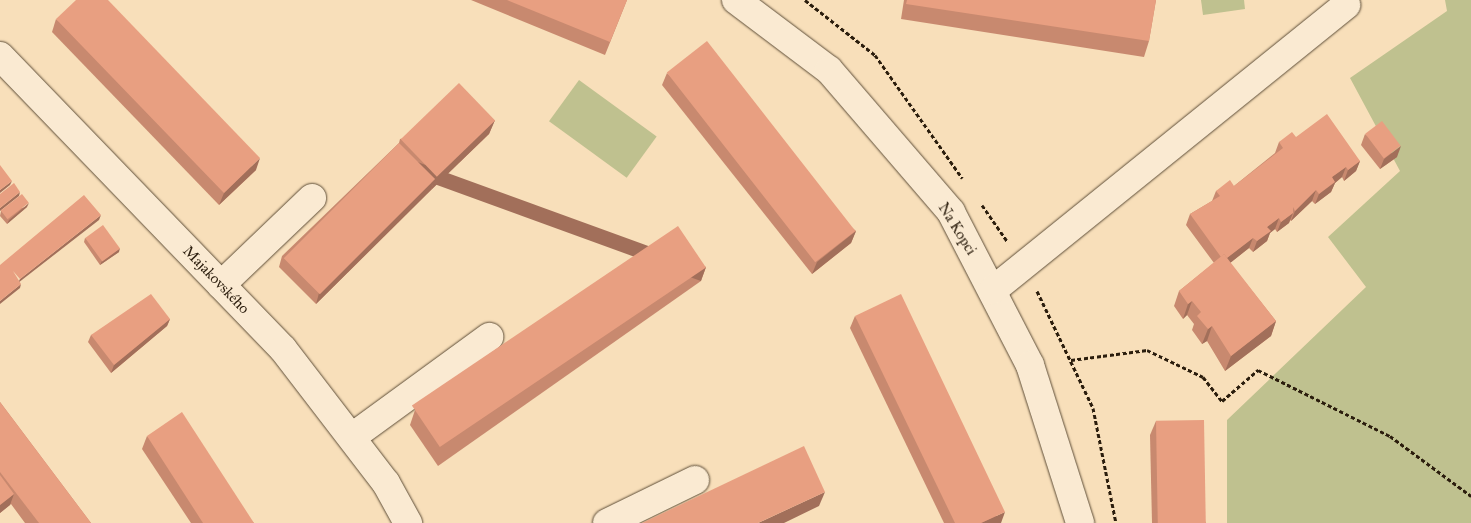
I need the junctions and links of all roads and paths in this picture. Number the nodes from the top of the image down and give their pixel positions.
1 (736, 0) edge
2 (1346, 5) dead end
3 (0, 56) edge
4 (312, 198) dead end
5 (221, 285) junction
6 (993, 290) junction
7 (489, 337) dead end
8 (1071, 360) dead end
9 (352, 437) junction
10 (695, 480) dead end
11 (1471, 496) edge
12 (408, 523) edge
13 (607, 523) edge
14 (1080, 523) edge

1 - 6 street, Na Kopci
2 - 6 street
3 - 5 street, Majakovského
4 - 5 street
5 - 9 street, Majakovského
6 - 14 street, Na Kopci
7 - 9 street
8 - 11 path
9 - 12 street, Majakovského
10 - 13 street

